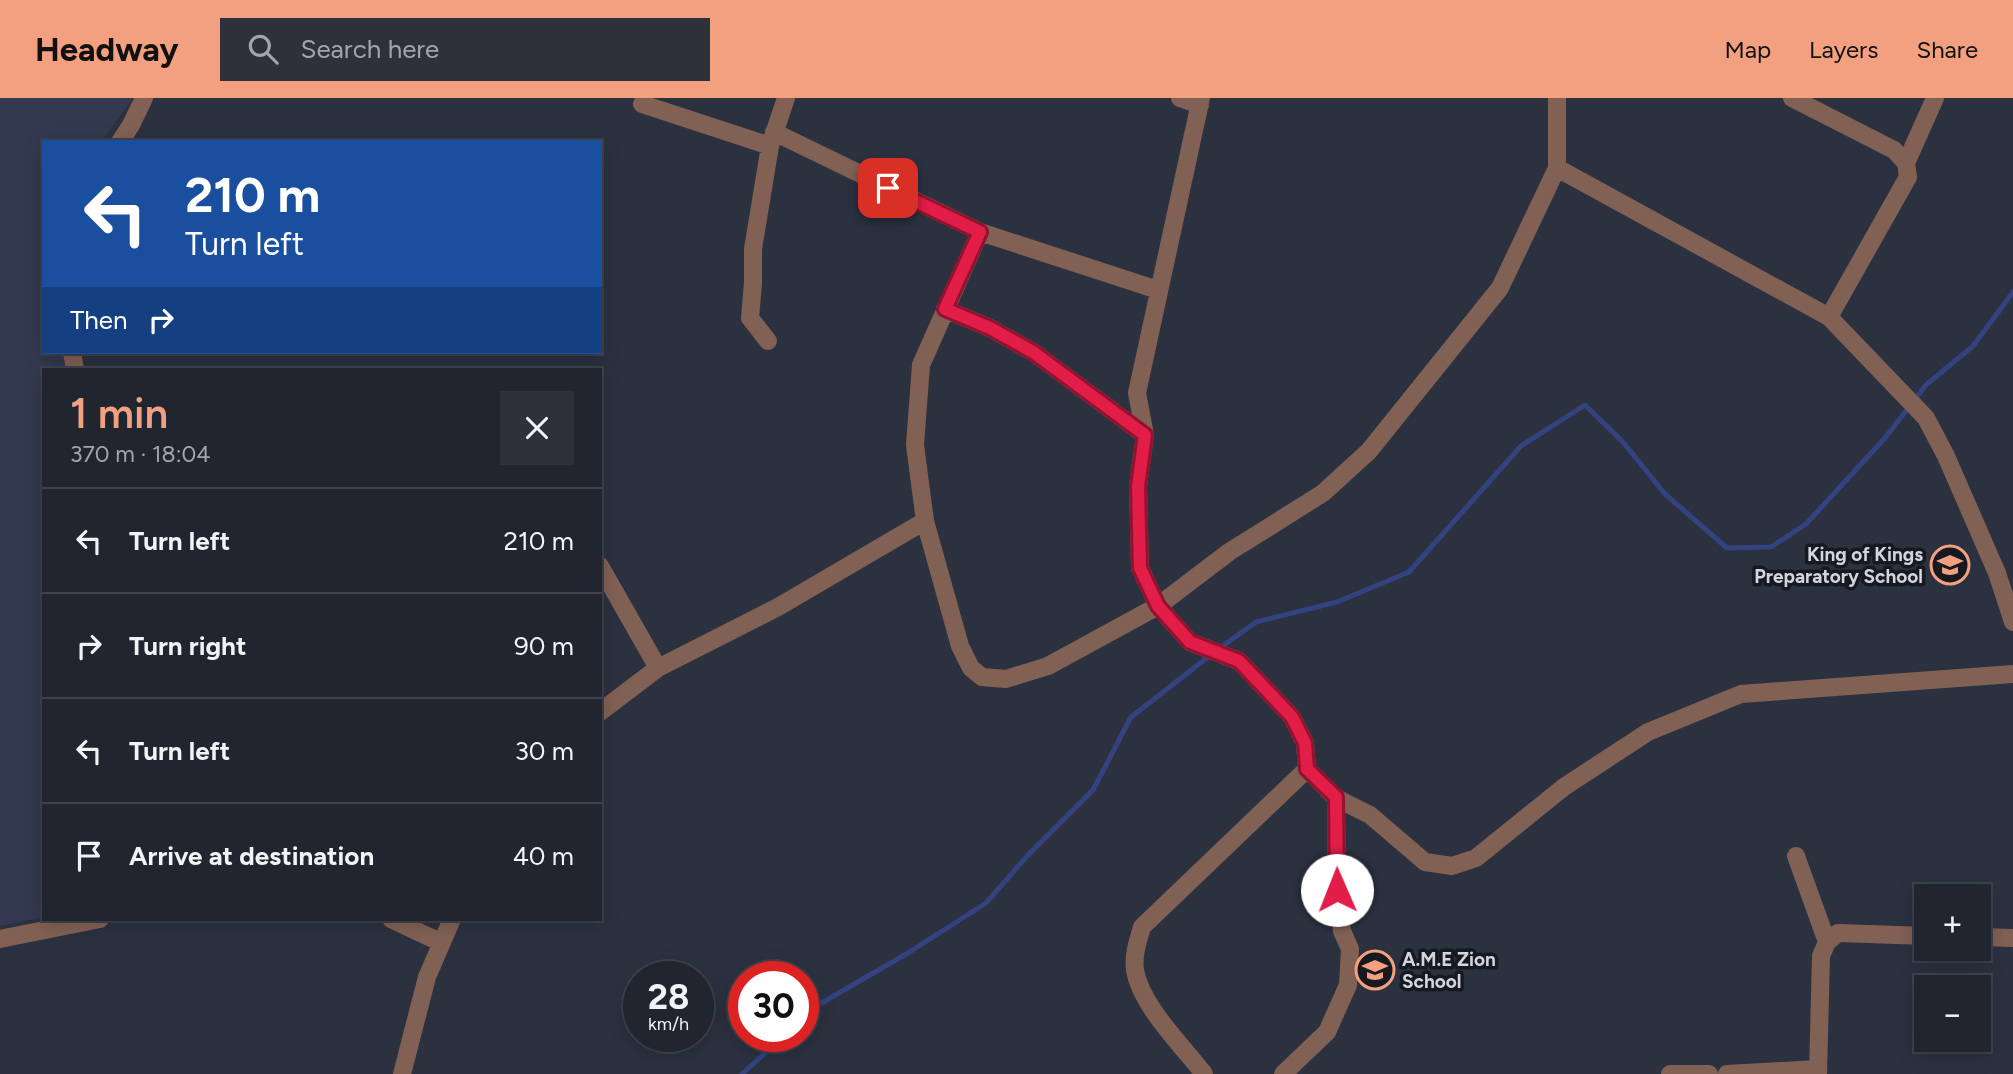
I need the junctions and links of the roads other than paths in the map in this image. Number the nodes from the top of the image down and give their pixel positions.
1 (144, 98) edge
2 (786, 98) edge
3 (1180, 98) edge
4 (1557, 98) edge
5 (1792, 98) edge
6 (1935, 98) edge
7 (1200, 101) edge
8 (642, 104) dead end
9 (772, 139) junction
10 (121, 140) edge
11 (1906, 163) junction
12 (1557, 168) junction
13 (980, 232) junction
14 (1158, 290) junction
15 (945, 309) junction
16 (1829, 317) junction
17 (768, 341) dead end
18 (1145, 435) junction
19 (925, 521) junction
20 (602, 570) edge
21 (1158, 606) junction
22 (2013, 622) edge
23 (658, 668) junction
24 (2013, 674) edge
25 (602, 710) edge
26 (1307, 769) junction
27 (1336, 797) junction
28 (1796, 856) dead end
29 (90, 921) edge
30 (395, 921) edge
31 (451, 921) edge
32 (1914, 936) edge
33 (1991, 937) edge
34 (2013, 938) edge
35 (0, 939) edge
36 (440, 942) junction
37 (1827, 942) junction
38 (1818, 1072) edge
39 (402, 1074) edge
40 (1204, 1074) edge
41 (1283, 1074) edge
42 (1670, 1074) edge
43 (1709, 1074) edge
44 (1727, 1074) edge

1 - 10 street
2 - 9 street
3 - 7 street
4 - 12 street
5 - 11 street
6 - 11 street
7 - 14 street
8 - 9 street
9 - 13 street
9 - 17 street
11 - 16 street
12 - 16 street
12 - 21 street
13 - 14 street
13 - 15 street
14 - 18 street
15 - 18 street
15 - 19 street
16 - 22 street
18 - 21 street
19 - 21 street
19 - 23 street
20 - 23 street
21 - 26 street
23 - 25 street
24 - 27 street
26 - 27 street
26 - 40 street
27 - 41 street
28 - 37 street
29 - 35 street
30 - 36 street
31 - 36 street
32 - 37 street
33 - 34 street
36 - 39 street
37 - 38 street
38 - 44 street
42 - 43 street

